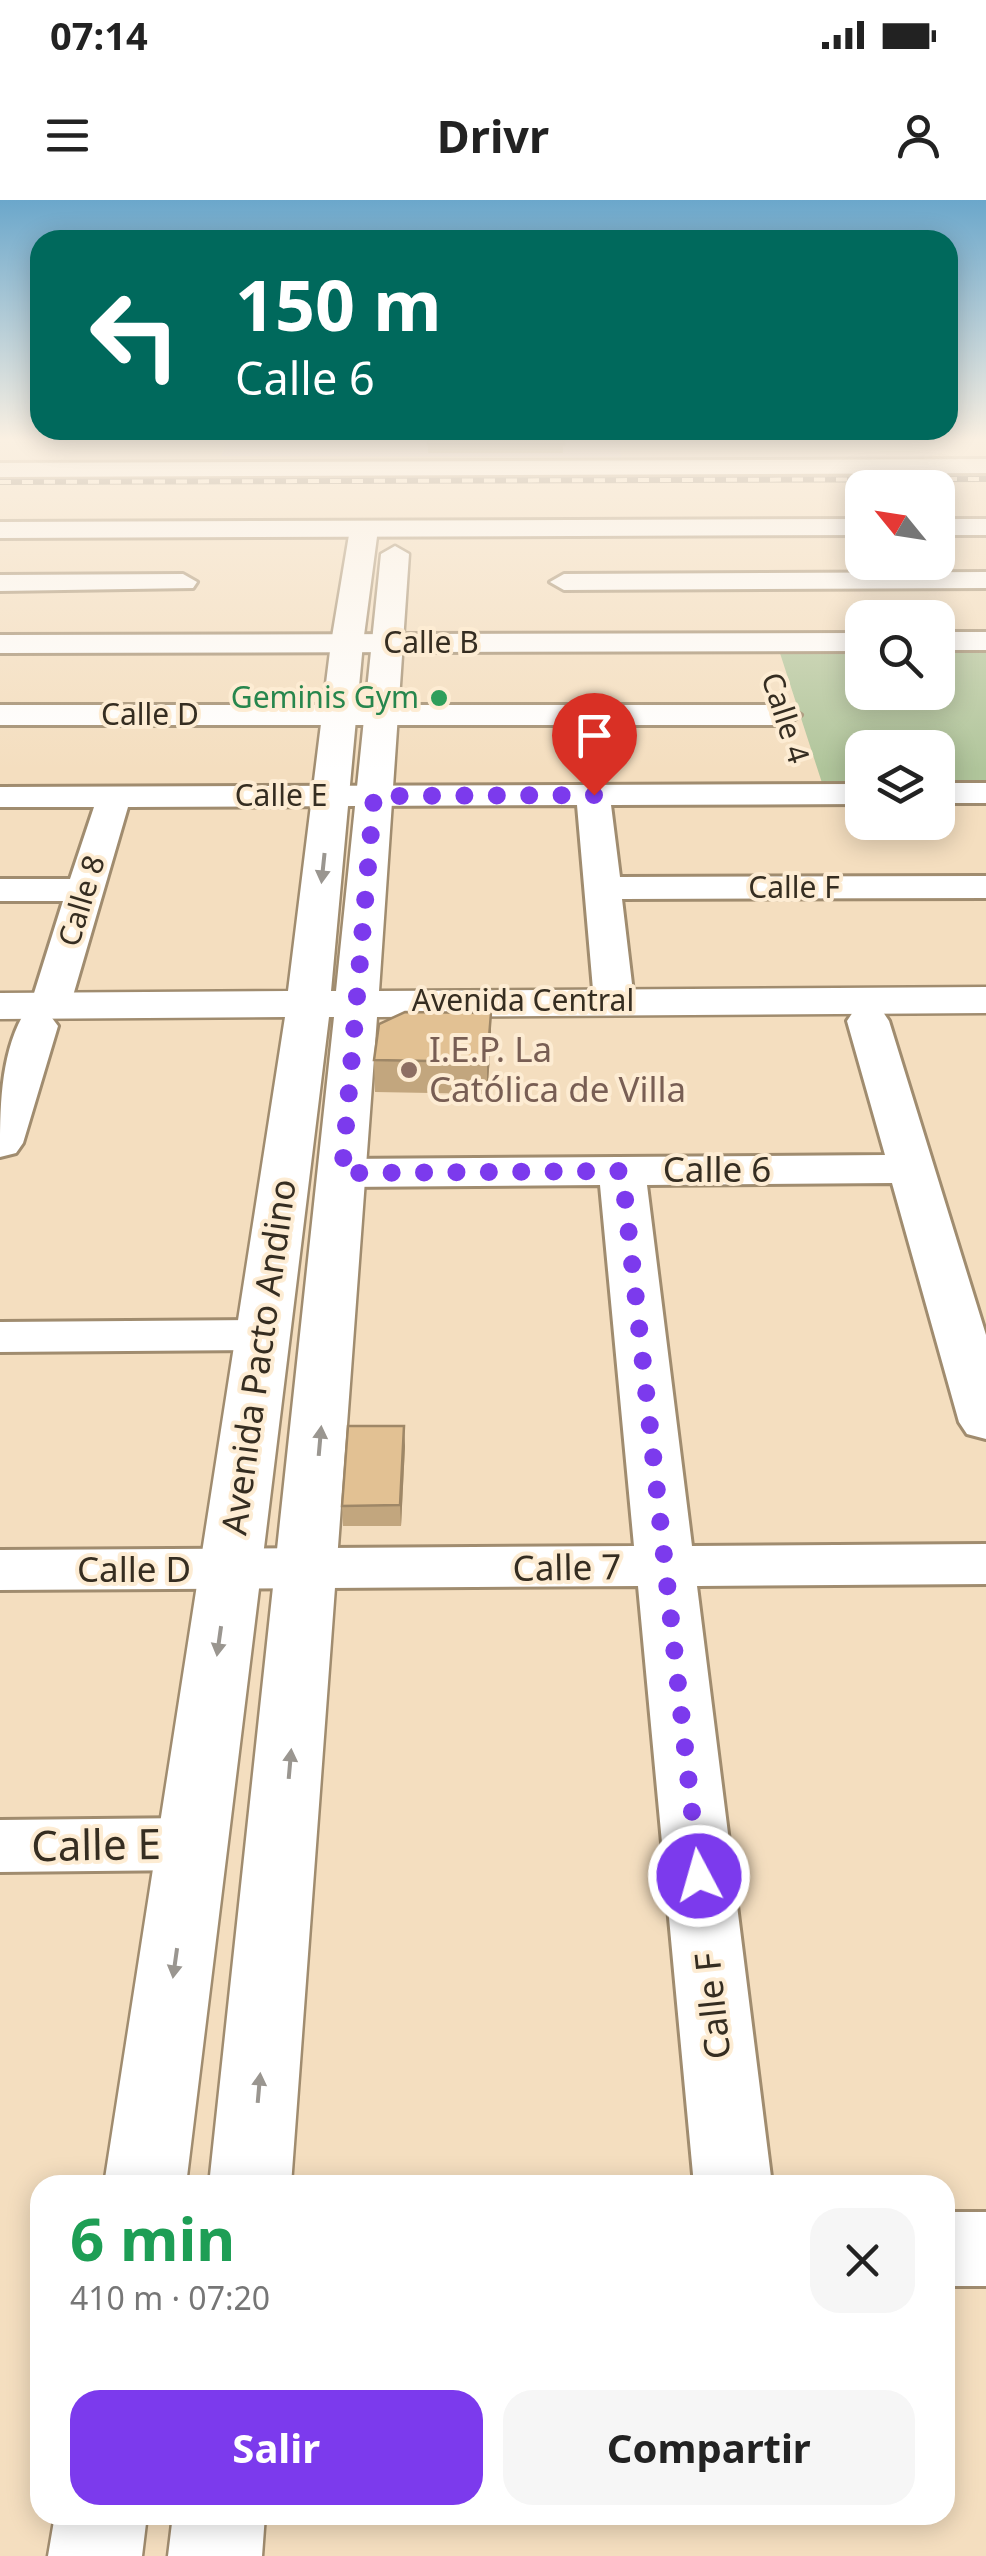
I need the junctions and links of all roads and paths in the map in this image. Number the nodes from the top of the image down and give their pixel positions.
1 (193, 550) edge
2 (378, 550) edge
3 (559, 550) edge
4 (986, 580) edge
5 (183, 582) junction
6 (564, 582) junction
7 (0, 583) edge
8 (909, 583) edge
9 (955, 641) edge
10 (986, 641) edge
11 (573, 642) junction
12 (761, 642) junction
13 (845, 642) edge
14 (367, 643) junction
15 (0, 644) edge
16 (163, 644) junction
17 (0, 715) edge
18 (361, 715) junction
19 (785, 715) junction
20 (801, 768) junction
21 (845, 787) edge
22 (955, 793) edge
23 (986, 793) edge
24 (594, 795) junction
25 (114, 796) junction
26 (352, 796) junction
27 (0, 797) edge
28 (986, 887) edge
29 (602, 888) junction
30 (0, 890) edge
31 (86, 890) junction
32 (986, 1000) edge
33 (614, 1001) junction
34 (332, 1014) junction
35 (22, 1016) edge
36 (868, 1021) junction
37 (986, 1021) edge
38 (0, 1143) edge
39 (911, 1169) junction
40 (622, 1171) junction
41 (342, 1173) junction
42 (262, 1334) junction
43 (0, 1337) edge
44 (974, 1344) edge
45 (986, 1422) edge
46 (986, 1564) edge
47 (665, 1566) junction
48 (0, 1570) edge
49 (269, 1571) junction
50 (192, 1844) junction
51 (0, 1846) edge
52 (146, 2175) edge
53 (250, 2175) edge
54 (732, 2175) edge
55 (955, 2249) edge
56 (986, 2249) edge
57 (99, 2525) edge
58 (218, 2525) edge
59 (95, 2556) edge
60 (215, 2556) edge

1 - 5 street
2 - 14 street, Avenida Pacto Andino
3 - 6 street
4 - 8 street
5 - 7 street
5 - 16 street
6 - 8 street
6 - 11 street
9 - 10 street
11 - 12 street, Calle B
11 - 14 street, Calle B
12 - 13 street, Calle B
12 - 19 street, Calle 4
14 - 16 street, Calle B
14 - 18 street, Avenida Pacto Andino
15 - 16 street, Calle B
17 - 18 street, Calle D
18 - 19 street, Calle D
18 - 26 street, Avenida Pacto Andino
19 - 20 street, Calle 4
20 - 21 street, Calle E
20 - 24 street, Calle E
22 - 23 street
24 - 26 street, Calle E
24 - 29 street
25 - 26 street, Calle E
25 - 27 street, Calle E
25 - 31 street, Calle 8
26 - 34 street, Avenida Pacto Andino
28 - 29 street, Calle F
29 - 33 street
30 - 31 street
31 - 35 street, Calle 8
32 - 33 street, Avenida Central
33 - 34 street, Avenida Central
34 - 35 street, Avenida Central
34 - 36 street, Avenida Central
34 - 41 street, Avenida Pacto Andino
34 - 42 street, Avenida Pacto Andino
35 - 38 street, Calle 8
36 - 37 street, Avenida Central
36 - 39 street
39 - 40 street, Calle 6
39 - 44 street
40 - 41 street, Calle 6
40 - 47 street, Calle F
49 -> 41 street, Avenida Pacto Andino
42 - 43 street
42 - 49 street, Avenida Pacto Andino
44 - 45 street
46 - 47 street, Calle 7
47 - 49 street, Calle 7
47 - 54 street, Calle F
48 - 49 street, Calle D
49 -> 50 street, Avenida Pacto Andino
53 -> 49 street, Avenida Pacto Andino
50 - 51 street, Calle E
50 -> 52 street, Avenida Pacto Andino
55 - 56 street
57 - 59 street
58 - 60 street

